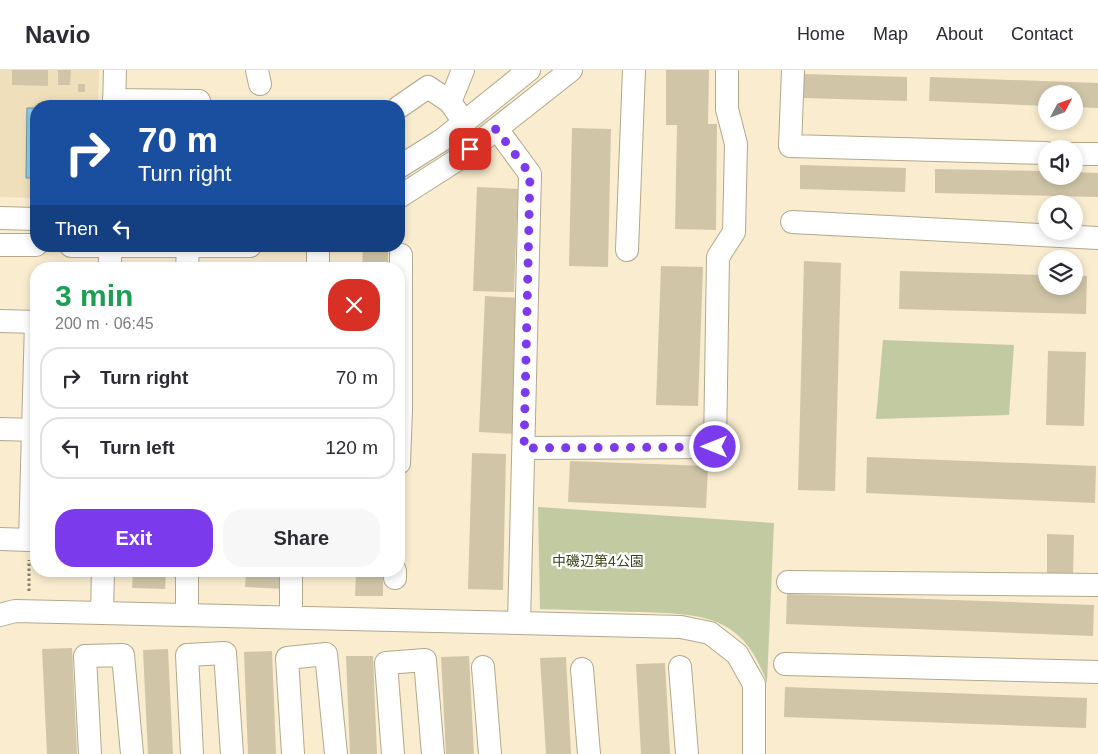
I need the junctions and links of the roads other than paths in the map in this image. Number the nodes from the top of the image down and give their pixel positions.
1 (115, 70) edge
2 (463, 70) edge
3 (529, 70) edge
4 (571, 70) edge
5 (634, 70) edge
6 (727, 70) edge
7 (793, 70) edge
8 (114, 100) edge
9 (405, 102) edge
10 (450, 102) junction
11 (464, 122) junction
12 (496, 129) junction
13 (1038, 153) edge
14 (1083, 154) edge
15 (1098, 154) edge
16 (405, 163) edge
17 (405, 193) edge
18 (0, 218) edge
19 (30, 219) edge
20 (792, 222) dead end
21 (1098, 238) edge
22 (0, 244) edge
23 (30, 245) edge
24 (627, 250) dead end
25 (219, 252) edge
26 (110, 254) edge
27 (401, 255) dead end
28 (188, 258) edge
29 (401, 262) edge
30 (0, 322) edge
31 (30, 322) edge
32 (0, 429) edge
33 (30, 430) edge
34 (524, 448) junction
35 (0, 539) edge
36 (30, 540) edge
37 (103, 577) edge
38 (187, 577) edge
39 (291, 577) edge
40 (788, 582) dead end
41 (1098, 585) edge
42 (102, 613) junction
43 (187, 614) junction
44 (0, 615) edge
45 (291, 617) junction
46 (519, 623) junction
47 (785, 664) dead end
48 (680, 666) dead end
49 (483, 667) dead end
50 (582, 669) dead end
51 (1098, 672) edge
52 (90, 754) edge
53 (132, 754) edge
54 (192, 754) edge
55 (232, 754) edge
56 (293, 754) edge
57 (336, 754) edge
58 (392, 754) edge
59 (433, 754) edge
60 (490, 754) edge
61 (588, 754) edge
62 (687, 754) edge
63 (754, 754) edge

1 - 8 street
2 - 10 street
3 - 11 street
4 - 12 street
5 - 24 street
6 - 34 street
7 - 13 street
9 - 10 street
10 - 11 street
11 - 16 street
12 - 17 street
12 - 34 street
14 - 15 street
18 - 19 street
20 - 21 street
22 - 23 street
25 - 28 street
26 - 28 street
27 - 29 street
30 - 31 street
32 - 33 street
34 - 46 street
35 - 36 street
37 - 42 street
38 - 43 street
39 - 45 street
40 - 41 street
42 - 43 street
42 - 44 street
43 - 45 street
45 - 46 street
46 - 63 street
47 - 51 street
48 - 62 street
49 - 60 street
50 - 61 street
52 - 53 street
54 - 55 street
56 - 57 street
58 - 59 street

